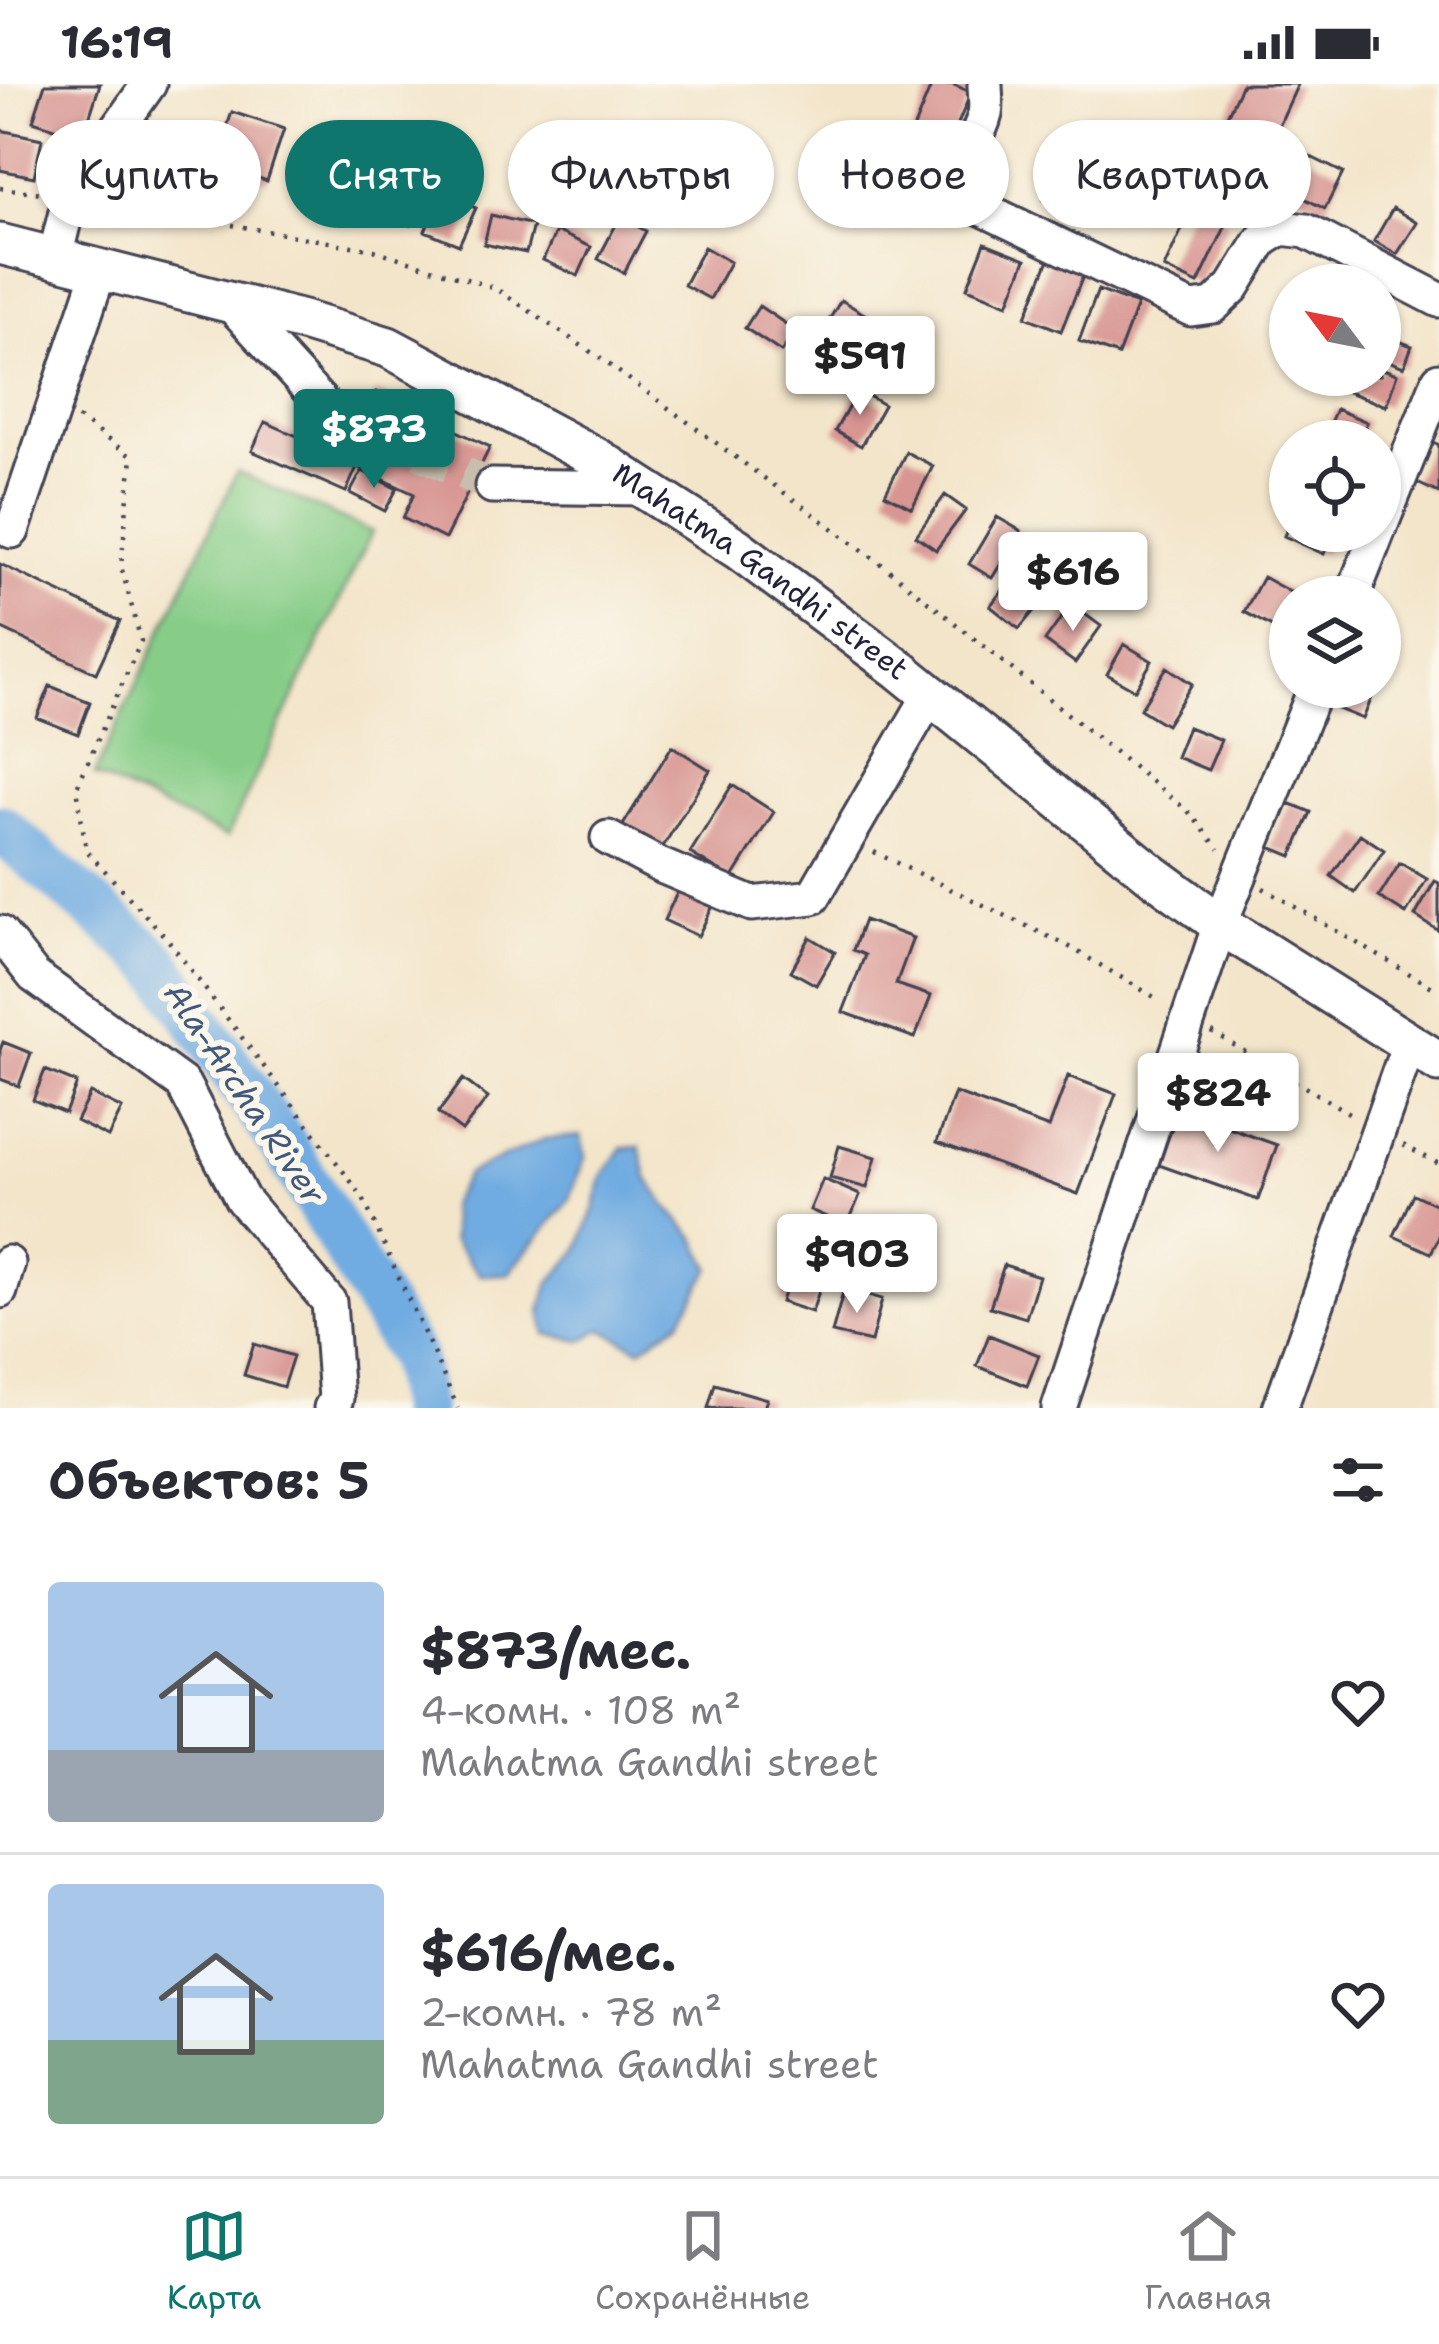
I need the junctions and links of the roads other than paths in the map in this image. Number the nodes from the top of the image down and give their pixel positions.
1 (149, 84) edge
2 (985, 84) edge
3 (0, 244) edge
4 (55, 257) junction
5 (100, 269) junction
6 (1439, 300) edge
7 (229, 302) junction
8 (1439, 380) edge
9 (329, 412) tunnel mouth
10 (1401, 474) edge
11 (492, 486) tunnel mouth
12 (644, 488) junction
13 (12, 531) dead end
14 (930, 694) junction
15 (1307, 708) edge
16 (608, 838) dead end
17 (1220, 924) junction
18 (0, 933) edge
19 (1424, 1053) edge
20 (331, 1408) edge
21 (1059, 1408) edge
22 (1280, 1408) edge

1 - 4 street
2 - 6 street
3 - 4 main road, Mahatma Gandhi street
4 - 5 main road, Mahatma Gandhi street
5 - 7 main road, Mahatma Gandhi street
5 - 13 street
7 - 9 street
7 - 12 main road, Mahatma Gandhi street
8 - 10 street
11 - 12 street
12 - 14 main road, Mahatma Gandhi street
14 - 16 street
14 - 17 main road, Mahatma Gandhi street
15 - 17 street
17 - 19 main road, Mahatma Gandhi street
17 - 21 street
18 - 20 street
19 - 22 street

